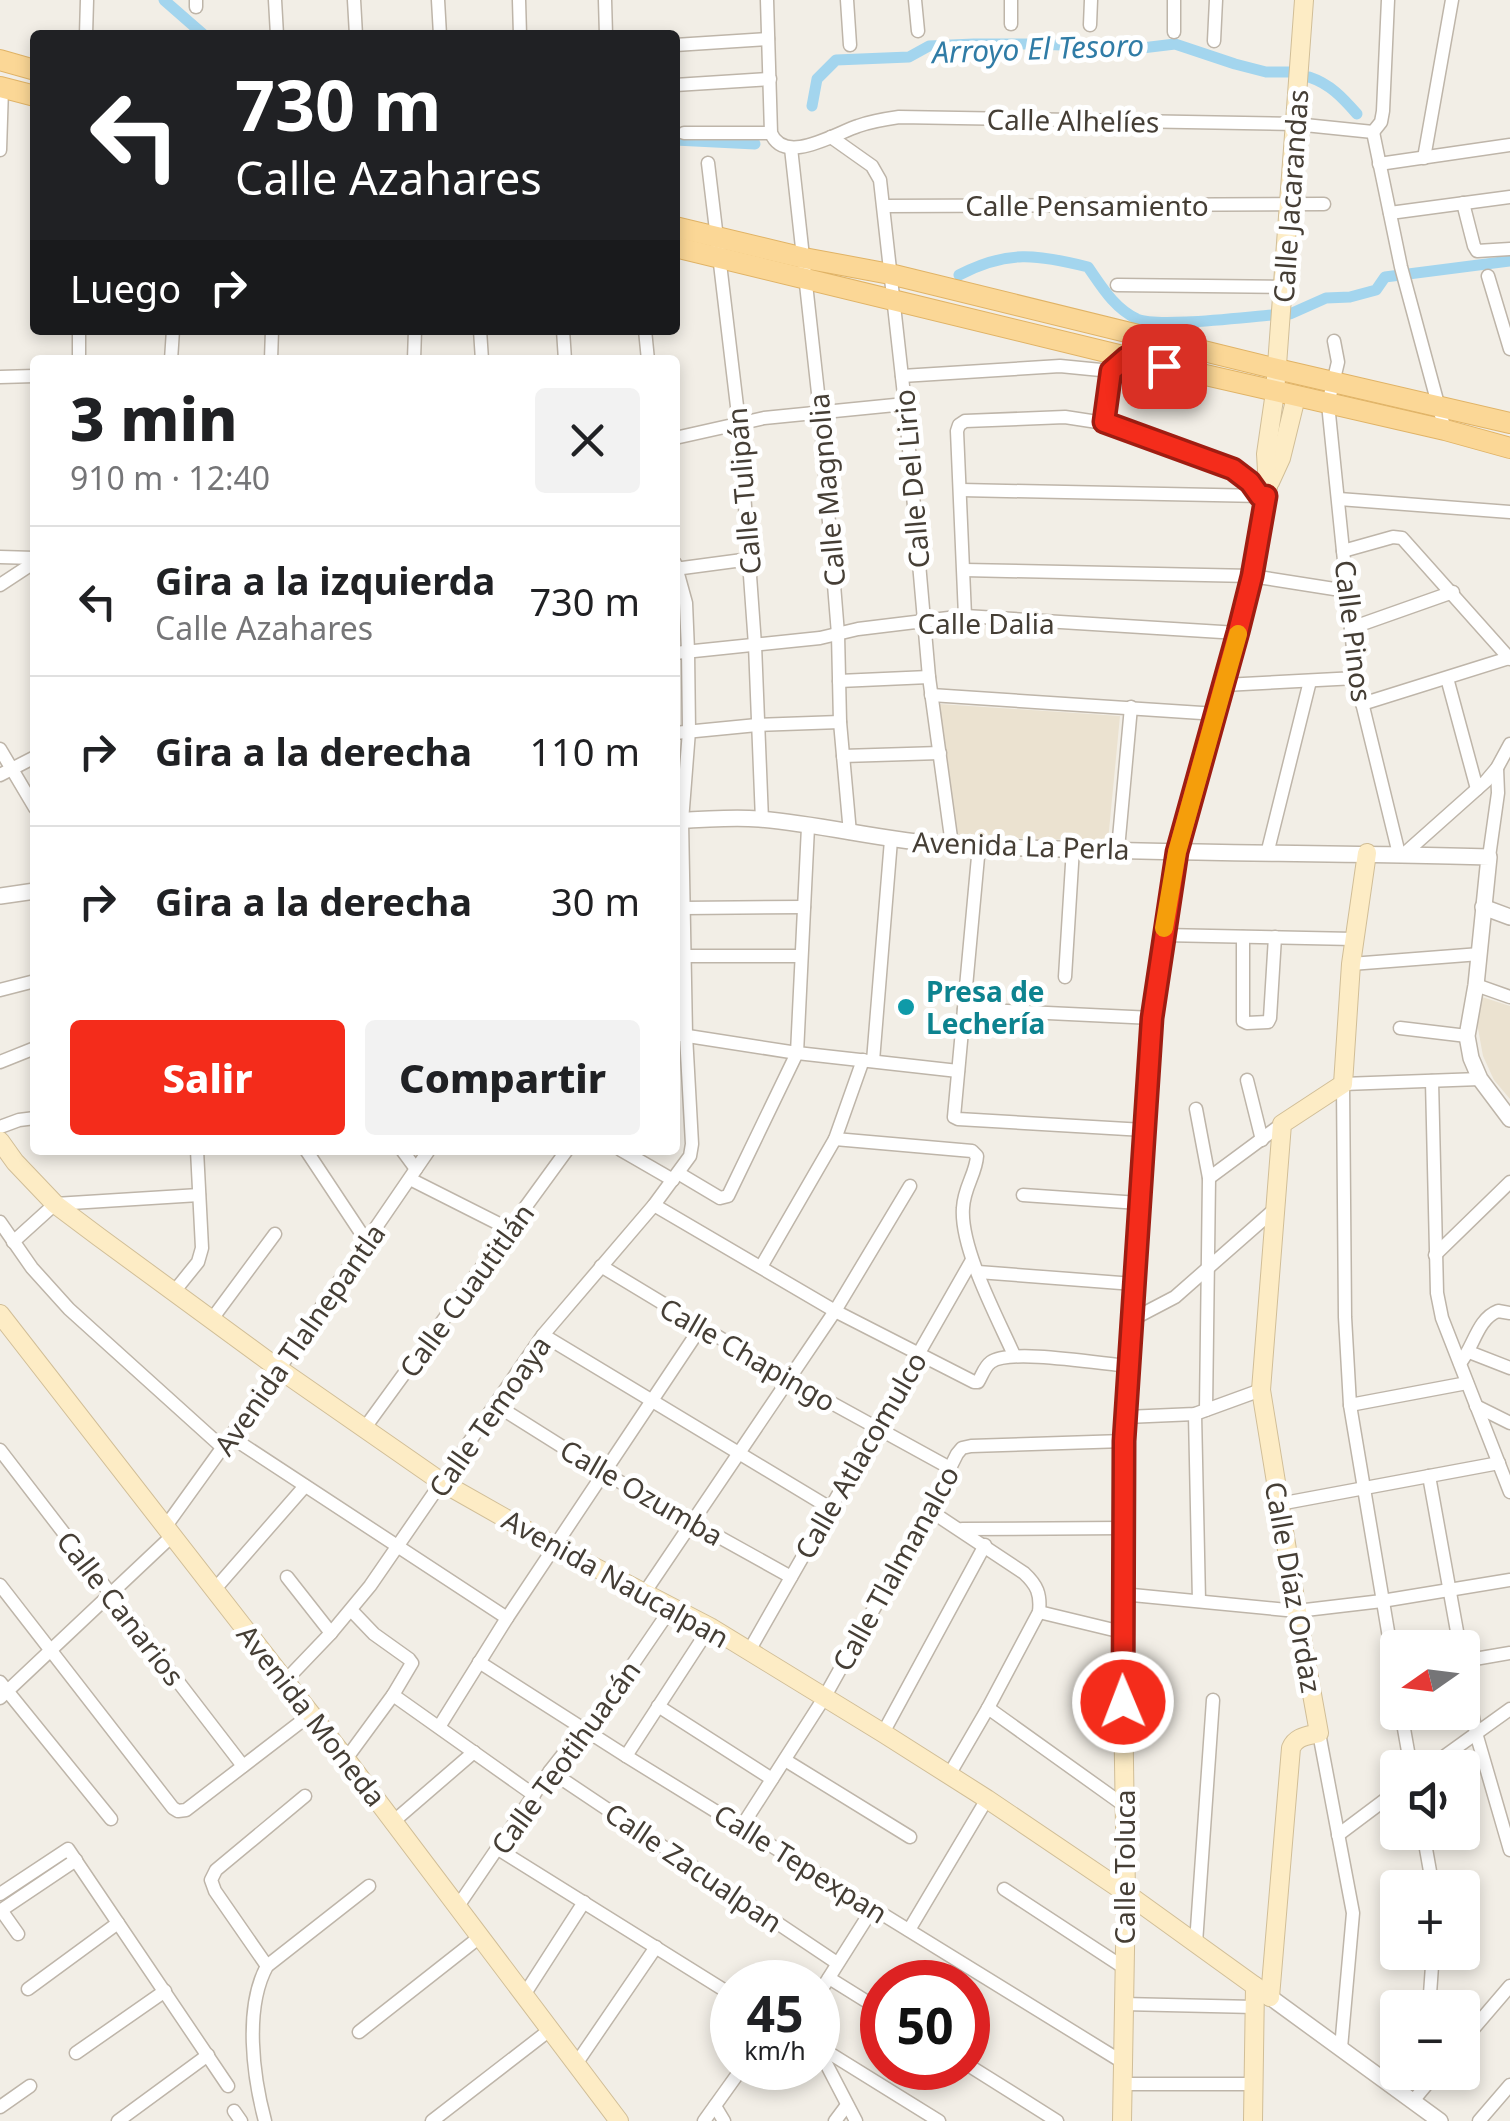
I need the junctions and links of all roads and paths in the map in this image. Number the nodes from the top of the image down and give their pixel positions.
1 (87, 0) edge
2 (275, 0) edge
3 (354, 0) edge
4 (438, 0) edge
5 (519, 0) edge
6 (605, 0) edge
7 (767, 0) edge
8 (848, 0) edge
9 (916, 0) edge
10 (1010, 0) edge
11 (1091, 0) edge
12 (1174, 0) edge
13 (1216, 0) edge
14 (1304, 0) edge
15 (1388, 0) edge
16 (1452, 0) edge
17 (1011, 24) dead end
18 (1090, 26) dead end
19 (86, 30) edge
20 (277, 30) edge
21 (356, 30) edge
22 (440, 30) edge
23 (520, 30) edge
24 (606, 30) edge
25 (918, 30) dead end
26 (1174, 32) dead end
27 (768, 39) junction
28 (1214, 42) dead end
29 (850, 45) dead end
30 (680, 46) edge
31 (0, 60) edge
32 (30, 69) edge
33 (770, 78) junction
34 (680, 85) edge
35 (1, 88) edge
36 (30, 95) edge
37 (1295, 124) junction
38 (1373, 132) junction
39 (684, 133) dead end
40 (831, 138) junction
41 (780, 142) junction
42 (1509, 142) edge
43 (0, 150) edge
44 (1424, 158) junction
45 (708, 163) dead end
46 (1380, 164) junction
47 (1510, 197) edge
48 (1289, 203) junction
49 (1463, 203) junction
50 (1324, 204) dead end
51 (885, 206) junction
52 (1390, 213) junction
53 (680, 230) edge
54 (680, 248) edge
55 (717, 248) junction
56 (1510, 249) edge
57 (805, 268) junction
58 (890, 274) junction
59 (1488, 276) dead end
60 (1117, 285) dead end
61 (1284, 287) junction
62 (892, 300) junction
63 (1078, 320) junction
64 (1334, 341) dead end
65 (1073, 343) junction
66 (1510, 349) edge
67 (1119, 364) junction
68 (1277, 369) junction
69 (30, 376) edge
70 (902, 376) junction
71 (0, 377) edge
72 (1334, 380) junction
73 (1286, 394) junction
74 (905, 404) junction
75 (1328, 404) junction
76 (1438, 405) junction
77 (820, 411) junction
78 (1104, 422) junction
79 (739, 423) junction
80 (1510, 423) edge
81 (1445, 430) junction
82 (680, 437) edge
83 (1510, 448) edge
84 (961, 490) junction
85 (1265, 493) junction
86 (1339, 499) junction
87 (1510, 512) edge
88 (1344, 551) junction
89 (0, 557) edge
90 (750, 558) junction
91 (30, 560) edge
92 (30, 564) edge
93 (680, 567) edge
94 (964, 570) junction
95 (1252, 576) junction
96 (680, 581) edge
97 (0, 586) edge
98 (1347, 591) junction
99 (1452, 592) junction
100 (965, 616) junction
101 (923, 620) junction
102 (1351, 628) junction
103 (1238, 632) junction
104 (838, 634) junction
105 (755, 646) junction
106 (681, 652) edge
107 (1509, 659) edge
108 (928, 677) junction
109 (1356, 678) junction
110 (1447, 678) junction
111 (839, 681) junction
112 (1310, 681) junction
113 (1224, 686) junction
114 (931, 695) junction
115 (1362, 704) junction
116 (1131, 706) junction
117 (1217, 714) junction
118 (840, 722) junction
119 (757, 725) junction
120 (682, 732) edge
121 (1510, 744) edge
122 (0, 749) edge
123 (940, 753) junction
124 (843, 756) junction
125 (30, 760) edge
126 (1497, 768) junction
127 (6, 772) edge
128 (1477, 789) junction
129 (680, 791) edge
130 (30, 802) edge
131 (762, 820) junction
132 (680, 821) edge
133 (808, 827) junction
134 (850, 833) junction
135 (891, 840) junction
136 (680, 843) edge
137 (952, 845) junction
138 (980, 846) junction
139 (1073, 848) junction
140 (1118, 850) junction
141 (1177, 852) junction
142 (1367, 853) junction
143 (1267, 854) junction
144 (1401, 854) junction
145 (1489, 856) junction
146 (30, 892) edge
147 (0, 896) edge
148 (804, 907) junction
149 (1483, 907) junction
150 (683, 908) junction
151 (1510, 917) edge
152 (1163, 935) junction
153 (1244, 937) junction
154 (1275, 938) junction
155 (1354, 938) junction
156 (1480, 954) junction
157 (686, 956) junction
158 (801, 956) junction
159 (1351, 964) junction
160 (1065, 977) dead end
161 (30, 982) edge
162 (1476, 986) junction
163 (0, 990) edge
164 (1510, 997) edge
165 (964, 1009) junction
166 (1152, 1018) junction
167 (1400, 1028) dead end
168 (681, 1035) edge
169 (1468, 1036) junction
170 (30, 1050) edge
171 (797, 1052) junction
172 (868, 1060) junction
173 (0, 1062) edge
174 (958, 1071) junction
175 (1480, 1079) junction
176 (1247, 1080) dead end
177 (1432, 1081) junction
178 (1343, 1084) junction
179 (1196, 1109) dead end
180 (30, 1119) edge
181 (1510, 1119) edge
182 (1282, 1124) junction
183 (0, 1127) edge
184 (1144, 1130) junction
185 (835, 1139) junction
186 (1262, 1140) junction
187 (0, 1141) edge
188 (197, 1155) edge
189 (309, 1155) edge
190 (404, 1155) edge
191 (426, 1155) edge
192 (563, 1155) edge
193 (631, 1155) edge
194 (413, 1174) junction
195 (676, 1177) junction
196 (1209, 1178) junction
197 (1510, 1182) edge
198 (910, 1186) dead end
199 (1022, 1194) dead end
200 (199, 1196) junction
201 (1139, 1203) junction
202 (56, 1204) junction
203 (654, 1205) junction
204 (1274, 1209) junction
205 (0, 1222) edge
206 (509, 1229) junction
207 (275, 1234) dead end
208 (13, 1242) junction
209 (366, 1242) junction
210 (1436, 1255) junction
211 (601, 1266) junction
212 (975, 1266) junction
213 (762, 1267) junction
214 (1206, 1270) junction
215 (1134, 1284) junction
216 (173, 1293) junction
217 (835, 1310) junction
218 (1509, 1311) edge
219 (0, 1314) edge
220 (1133, 1319) junction
221 (212, 1320) junction
222 (701, 1328) junction
223 (543, 1336) junction
224 (918, 1354) junction
225 (1014, 1356) junction
226 (1464, 1358) junction
227 (1129, 1366) junction
228 (1510, 1368) edge
229 (280, 1369) junction
230 (788, 1379) junction
231 (1468, 1383) junction
232 (1261, 1390) junction
233 (651, 1402) junction
234 (1350, 1405) junction
235 (496, 1406) junction
236 (1476, 1406) junction
237 (1201, 1412) junction
238 (1126, 1417) junction
239 (1510, 1422) edge
240 (876, 1428) junction
241 (364, 1429) junction
242 (1124, 1441) junction
243 (228, 1443) junction
244 (0, 1450) edge
245 (738, 1454) junction
246 (1498, 1462) junction
247 (950, 1468) junction
248 (604, 1473) junction
249 (1430, 1476) junction
250 (444, 1482) junction
251 (306, 1486) junction
252 (1363, 1488) junction
253 (1510, 1492) edge
254 (1279, 1504) junction
255 (830, 1508) junction
256 (928, 1510) junction
257 (692, 1522) junction
258 (1123, 1528) junction
259 (960, 1529) junction
260 (169, 1530) junction
261 (984, 1546) junction
262 (556, 1547) junction
263 (397, 1548) junction
264 (286, 1577) dead end
265 (790, 1577) junction
266 (1510, 1580) edge
267 (0, 1585) edge
268 (214, 1589) junction
269 (1451, 1590) junction
270 (645, 1592) junction
271 (109, 1594) junction
272 (1122, 1594) junction
273 (1199, 1601) junction
274 (1382, 1601) junction
275 (672, 1607) junction
276 (351, 1610) junction
277 (1297, 1611) junction
278 (1039, 1612) junction
279 (508, 1618) junction
280 (710, 1627) junction
281 (1387, 1630) edge
282 (1457, 1630) edge
283 (1122, 1632) junction
284 (331, 1633) junction
285 (51, 1650) junction
286 (749, 1651) junction
287 (1510, 1652) edge
288 (1480, 1657) edge
289 (479, 1662) junction
290 (286, 1680) junction
291 (3, 1690) edge
292 (394, 1695) junction
293 (824, 1698) junction
294 (1213, 1700) dead end
295 (658, 1706) junction
296 (988, 1708) junction
297 (1510, 1709) edge
298 (311, 1714) junction
299 (440, 1728) junction
300 (586, 1730) junction
301 (1475, 1730) edge
302 (1320, 1733) junction
303 (1476, 1733) junction
304 (883, 1734) junction
305 (1453, 1750) edge
306 (474, 1752) junction
307 (626, 1756) junction
308 (346, 1758) junction
309 (785, 1760) junction
310 (243, 1766) junction
311 (550, 1771) junction
312 (948, 1775) junction
313 (772, 1779) junction
314 (305, 1796) dead end
315 (534, 1796) junction
316 (986, 1799) junction
317 (1380, 1804) edge
318 (1124, 1806) junction
319 (111, 1819) dead end
320 (394, 1821) junction
321 (742, 1826) junction
322 (1338, 1835) junction
323 (910, 1837) dead end
324 (498, 1848) junction
325 (1510, 1850) edge
326 (72, 1854) junction
327 (369, 1886) dead end
328 (1004, 1889) dead end
329 (1126, 1893) junction
330 (0, 1894) edge
331 (584, 1902) junction
332 (458, 1906) junction
333 (873, 1908) junction
334 (0, 1910) edge
335 (118, 1924) junction
336 (909, 1930) junction
337 (18, 1934) dead end
338 (480, 1936) junction
339 (1196, 1943) junction
340 (656, 1947) junction
341 (833, 1960) edge
342 (839, 1960) edge
343 (267, 1966) junction
344 (1124, 1968) junction
345 (710, 1981) edge
346 (1510, 1985) edge
347 (28, 1989) dead end
348 (165, 1991) junction
349 (524, 1995) junction
350 (1260, 1997) junction
351 (1123, 2004) junction
352 (1480, 2021) edge
353 (550, 2029) junction
354 (359, 2032) dead end
355 (1340, 2048) junction
356 (76, 2053) dead end
357 (208, 2055) junction
358 (840, 2060) edge
359 (1124, 2063) junction
360 (576, 2064) junction
361 (990, 2079) edge
362 (1122, 2084) junction
363 (1254, 2084) junction
364 (1510, 2085) edge
365 (30, 2086) dead end
366 (228, 2086) dead end
367 (726, 2090) edge
368 (840, 2090) edge
369 (1419, 2090) edge
370 (1422, 2090) edge
371 (1418, 2095) junction
372 (848, 2105) junction
373 (715, 2106) junction
374 (0, 2108) edge
375 (118, 2121) edge
376 (265, 2121) edge
377 (432, 2121) edge
378 (618, 2121) edge
379 (704, 2121) edge
380 (724, 2121) edge
381 (835, 2121) edge
382 (856, 2121) edge
383 (939, 2121) edge
384 (1057, 2121) edge
385 (1122, 2121) edge
386 (1253, 2121) edge
387 (1440, 2121) edge
388 (1478, 2121) edge

1 - 19 street
2 - 20 street
3 - 21 street
4 - 22 street
5 - 23 street
6 - 24 street
7 - 27 street, Calle Magnolia
8 - 29 street
9 - 25 street
10 - 17 street
11 - 18 street
12 - 26 street
13 - 28 street
14 - 37 main road, Calle Jacarandas
15 - 38 street
16 - 44 street
27 - 30 street
27 - 33 street, Calle Magnolia
31 - 32 main road
33 - 34 street
33 - 41 street, Calle Magnolia
35 - 36 main road
35 - 43 street
37 - 38 street, Calle Alhelíes
37 - 40 street, Calle Alhelíes
37 - 48 main road, Calle Jacarandas
38 - 46 street
39 - 41 street, Calle Alhelíes
40 - 41 street, Calle Alhelíes
40 - 51 street, Calle Del Lirio
41 - 57 street, Calle Magnolia
42 - 44 street
44 - 46 street
45 - 55 street, Calle Tulipán
46 - 52 street
47 - 49 street
48 - 50 street, Calle Pensamiento
48 - 51 street, Calle Pensamiento
48 - 61 main road, Calle Jacarandas
49 - 52 street
49 - 56 street
51 - 58 street, Calle Del Lirio
52 - 76 street
53 - 55 main road
54 - 55 main road
55 - 57 main road
55 - 79 street, Calle Tulipán
57 - 58 main road
57 - 62 main road
57 - 77 street, Calle Magnolia
58 - 62 street, Calle Del Lirio
58 - 63 main road
59 - 66 street
60 - 61 street
61 - 68 main road, Calle Jacarandas
62 - 65 main road
62 - 70 street, Calle Del Lirio
63 - 65 street
63 - 68 main road
64 - 72 street
65 - 67 main road
67 - 70 street
67 - 73 main road
67 - 78 street
68 - 72 main road
68 - 73 main road, Calle Jacarandas
69 - 71 street
70 - 74 street, Calle Del Lirio
72 - 75 street
72 - 76 main road
73 - 75 main road
73 - 85 main road, Calle Toluca
74 - 77 street
74 - 101 street, Calle Del Lirio
75 - 81 main road
75 - 86 street, Calle Pinos
76 - 80 main road
76 - 81 street
77 - 79 street
77 - 104 street, Calle Magnolia
78 - 84 street
78 - 85 street
79 - 82 street
79 - 90 street, Calle Tulipán
81 - 83 main road
84 - 85 street
84 - 94 street
85 - 95 main road, Calle Toluca
86 - 87 street
86 - 88 street, Calle Pinos
88 - 98 street, Calle Pinos
88 - 99 street
89 - 91 street
90 - 93 street
90 - 105 street, Calle Tulipán
92 - 97 street
94 - 95 street
94 - 100 street
95 - 98 street
95 - 103 main road, Calle Toluca
96 - 106 street
98 - 102 street, Calle Pinos
99 - 102 street
99 - 107 street
100 - 101 street, Calle Dalia
100 - 103 street, Calle Dalia
101 - 104 street, Calle Dalia
101 - 108 street, Calle Del Lirio
102 - 109 street, Calle Pinos
103 - 113 main road, Calle Toluca
104 - 105 street, Calle Dalia
104 - 111 street, Calle Magnolia
105 - 106 street, Calle Dalia
105 - 119 street, Calle Tulipán
106 - 120 street
107 - 110 street
108 - 111 street
108 - 114 street, Calle Del Lirio
109 - 112 street
109 - 115 street, Calle Pinos
110 - 115 street
110 - 128 street
111 - 118 street, Calle Magnolia
112 - 113 street
112 - 143 street
113 - 117 main road, Calle Toluca
114 - 116 street
114 - 123 street, Calle Del Lirio
115 - 144 street, Calle Pinos
116 - 117 street
116 - 140 street
117 - 141 main road, Calle Toluca
118 - 119 street
118 - 124 street, Calle Magnolia
119 - 120 street
119 - 131 street, Calle Tulipán
120 - 129 street
121 - 126 street
122 - 127 street
123 - 124 street
123 - 137 street, Calle Del Lirio
124 - 134 street, Calle Magnolia
125 - 127 street
126 - 128 street
126 - 145 street
127 - 130 street
128 - 144 street
131 - 132 street, Avenida La Perla
131 - 133 street, Avenida La Perla
133 - 134 street, Avenida La Perla
133 - 148 street
134 - 135 street, Avenida La Perla
135 - 137 street, Avenida La Perla
135 - 172 street
136 - 150 street
137 - 138 street, Avenida La Perla
138 - 139 street, Avenida La Perla
138 - 165 street
139 - 140 street, Avenida La Perla
139 - 160 street
140 - 141 street, Avenida La Perla
141 - 143 street, Avenida La Perla
141 - 152 main road, Calle Toluca
142 - 143 street, Avenida La Perla
142 - 144 street, Avenida La Perla
142 - 155 main road
144 - 145 street, Avenida La Perla
145 - 149 street
146 - 147 street
148 - 150 street
148 - 158 street
149 - 151 street
149 - 156 street
150 - 157 street
152 - 153 street
152 - 166 main road, Calle Toluca
153 - 154 street
153 - 154 street
154 - 155 street
155 - 159 main road
156 - 159 street
156 - 162 street
157 - 158 street
157 - 168 street
158 - 171 street
159 - 178 main road
161 - 163 street
162 - 164 street
162 - 169 street
165 - 166 street
165 - 174 street
166 - 184 main road, Calle Toluca
167 - 169 street
168 - 171 street
168 - 195 street, Calle Temoaya
169 - 175 street
170 - 173 street
171 - 172 street
171 - 195 street
172 - 174 street
172 - 185 street
174 - 184 street
175 - 177 street
175 - 181 street
176 - 186 street
177 - 178 street
177 - 210 street
178 - 182 main road
178 - 234 street
179 - 196 street
180 - 183 street
182 - 186 street
182 - 204 main road, Calle Díaz Ordaz
184 - 201 main road, Calle Toluca
185 - 212 street
185 - 213 street
186 - 196 street
187 - 202 main road, Avenida Naucalpan
188 - 200 street
189 - 209 street
190 - 194 street
191 - 194 street, Avenida Tlalnepantla
192 - 206 street, Calle Cuautitlán
193 - 195 street
194 - 206 street
194 - 209 street, Avenida Tlalnepantla
195 - 203 street, Calle Temoaya
196 - 214 street
197 - 210 street
198 - 217 street
199 - 201 street
200 - 202 street
200 - 216 street
201 - 215 main road, Calle Toluca
202 - 208 street
202 - 216 main road, Avenida Naucalpan
203 - 211 street, Calle Temoaya
203 - 213 street
204 - 214 street
204 - 232 main road, Calle Díaz Ordaz
205 - 208 street
206 - 241 street, Calle Cuautitlán
207 - 221 street
208 - 243 street
209 - 229 street, Avenida Tlalnepantla
210 - 226 street
211 - 222 street, Calle Chapingo
211 - 223 street, Calle Temoaya
212 - 215 street
212 - 224 street, Calle Atlacomulco
212 - 225 street
213 - 217 street
214 - 220 street
214 - 237 street
215 - 220 main road, Calle Toluca
216 - 221 main road, Avenida Naucalpan
217 - 224 street
217 - 230 street
218 - 226 street
219 - 260 main road, Avenida Moneda
220 - 227 main road, Calle Toluca
221 - 229 main road, Avenida Naucalpan
222 - 230 street, Calle Chapingo
222 - 233 street
223 - 233 street
223 - 235 street, Calle Temoaya
224 - 225 street
224 - 240 street, Calle Atlacomulco
225 - 227 street
226 - 228 street
226 - 231 street
227 - 238 main road, Calle Toluca
229 - 241 main road, Avenida Naucalpan
229 - 243 street, Avenida Tlalnepantla
230 - 240 street, Calle Chapingo
230 - 245 street
231 - 234 street
231 - 236 street
232 - 237 street
232 - 254 main road, Calle Díaz Ordaz
233 - 245 street
233 - 248 street
234 - 252 street
235 - 248 street, Calle Ozumba
235 - 250 street, Calle Temoaya
236 - 239 street
236 - 246 street
237 - 238 street
237 - 273 street
238 - 242 main road, Calle Toluca
240 - 247 street, Calle Chapingo
240 - 255 street, Calle Atlacomulco
241 - 250 main road, Avenida Naucalpan
242 - 247 street, Calle Tlalmanalco
242 - 258 main road, Calle Toluca
243 - 251 street
243 - 260 street, Avenida Tlalnepantla
244 - 271 street, Calle Canarios
245 - 255 street
245 - 257 street
246 - 249 street
246 - 253 street
247 - 256 street, Calle Tlalmanalco
248 - 257 street, Calle Ozumba
248 - 262 street
249 - 252 street
249 - 269 street
250 - 262 main road, Avenida Naucalpan
250 - 263 street, Calle Temoaya
251 - 263 street
251 - 268 street
252 - 254 street
252 - 274 street
254 - 277 main road, Calle Díaz Ordaz
255 - 265 street, Calle Atlacomulco
256 - 259 street
256 - 293 street, Calle Tlalmanalco
257 - 265 street, Calle Ozumba
257 - 270 street
258 - 259 street
258 - 272 main road, Calle Toluca
259 - 261 street
260 - 268 main road, Avenida Moneda
260 - 271 street, Avenida Tlalnepantla
261 - 278 street
261 - 304 street
262 - 270 main road, Avenida Naucalpan
262 - 279 street
263 - 276 street, Calle Temoaya
263 - 279 street
264 - 284 street
265 - 286 street, Calle Atlacomulco
266 - 269 street
267 - 285 street
268 - 290 main road, Avenida Moneda
269 - 274 street
269 - 282 street
270 - 275 main road, Avenida Naucalpan
271 - 285 street, Avenida Tlalnepantla
271 - 310 street, Calle Canarios
272 - 273 street
272 - 283 main road, Calle Toluca
273 - 277 street
274 - 277 street
274 - 281 street
275 - 280 main road, Avenida Naucalpan
275 - 300 street, Calle Teotihuacán
276 - 284 street, Calle Temoaya
276 - 292 street
277 - 302 main road, Calle Díaz Ordaz
278 - 283 street
278 - 296 street
279 - 289 street
280 - 286 main road, Avenida Naucalpan
280 - 295 street
283 - 318 main road, Calle Toluca
284 - 290 street, Calle Temoaya
285 - 291 street, Avenida Tlalnepantla
285 - 310 street
286 - 293 main road, Avenida Naucalpan
287 - 288 street
289 - 299 street
289 - 300 street, Calle Tepexpan
290 - 298 main road, Avenida Moneda
291 - 319 street
292 - 299 street
292 - 308 street
293 - 304 main road, Avenida Naucalpan
293 - 309 street, Calle Tlalmanalco
294 - 339 street
295 - 307 street
295 - 313 street
296 - 312 street
296 - 318 street
297 - 303 street
298 - 308 main road, Avenida Moneda
298 - 310 street
299 - 306 street
300 - 307 street, Calle Tepexpan
300 - 311 street, Calle Teotihuacán
301 - 303 street
302 - 322 street, Calle Díaz Ordaz
302 - 350 main road
303 - 305 street
303 - 325 street
304 - 312 main road, Avenida Naucalpan
306 - 315 street
306 - 320 street
307 - 321 street, Calle Tepexpan
308 - 320 main road, Avenida Moneda
309 - 313 street, Calle Tlalmanalco
309 - 323 street
311 - 315 street, Calle Teotihuacán
311 - 341 street, Calle Zacualpan
312 - 316 main road, Avenida Naucalpan
313 - 321 street, Calle Tlalmanalco
314 - 343 street
315 - 324 street, Calle Teotihuacán
316 - 329 main road, Avenida Naucalpan
316 - 336 street
317 - 322 street
318 - 329 main road, Calle Toluca
320 - 332 main road, Avenida Moneda
321 - 333 street, Calle Tepexpan
322 - 355 street, Calle Díaz Ordaz
324 - 331 street
324 - 332 street, Calle Teotihuacán
326 - 330 street
326 - 334 street
326 - 335 street
327 - 343 street
328 - 344 street
329 - 339 main road, Avenida Naucalpan
329 - 344 main road, Calle Toluca
331 - 340 street
331 - 349 street
332 - 338 main road, Avenida Moneda
333 - 336 street, Calle Tepexpan
333 - 342 street
334 - 337 street
335 - 347 street
335 - 348 street
336 - 359 street, Calle Tepexpan
338 - 349 main road, Avenida Moneda
338 - 354 street
339 - 350 main road, Avenida Naucalpan
340 - 345 street
340 - 360 street
343 - 376 street
344 - 351 main road, Calle Toluca
346 - 352 street
348 - 356 street
348 - 357 street
349 - 353 main road, Avenida Moneda
350 - 351 street
350 - 355 street
350 - 363 main road
351 - 359 main road, Calle Toluca
353 - 360 main road, Avenida Moneda
353 - 377 street
355 - 371 street
357 - 366 street
357 - 375 street
358 - 383 street
359 - 362 main road, Calle Toluca
360 - 378 main road, Avenida Moneda
361 - 384 street
362 - 363 street
362 - 385 main road, Calle Toluca
363 - 386 main road
364 - 388 street
365 - 374 street
367 - 373 street
368 - 372 street
369 - 371 street
370 - 371 street
371 - 387 street
372 - 381 street
372 - 382 street
373 - 379 street
373 - 380 street

